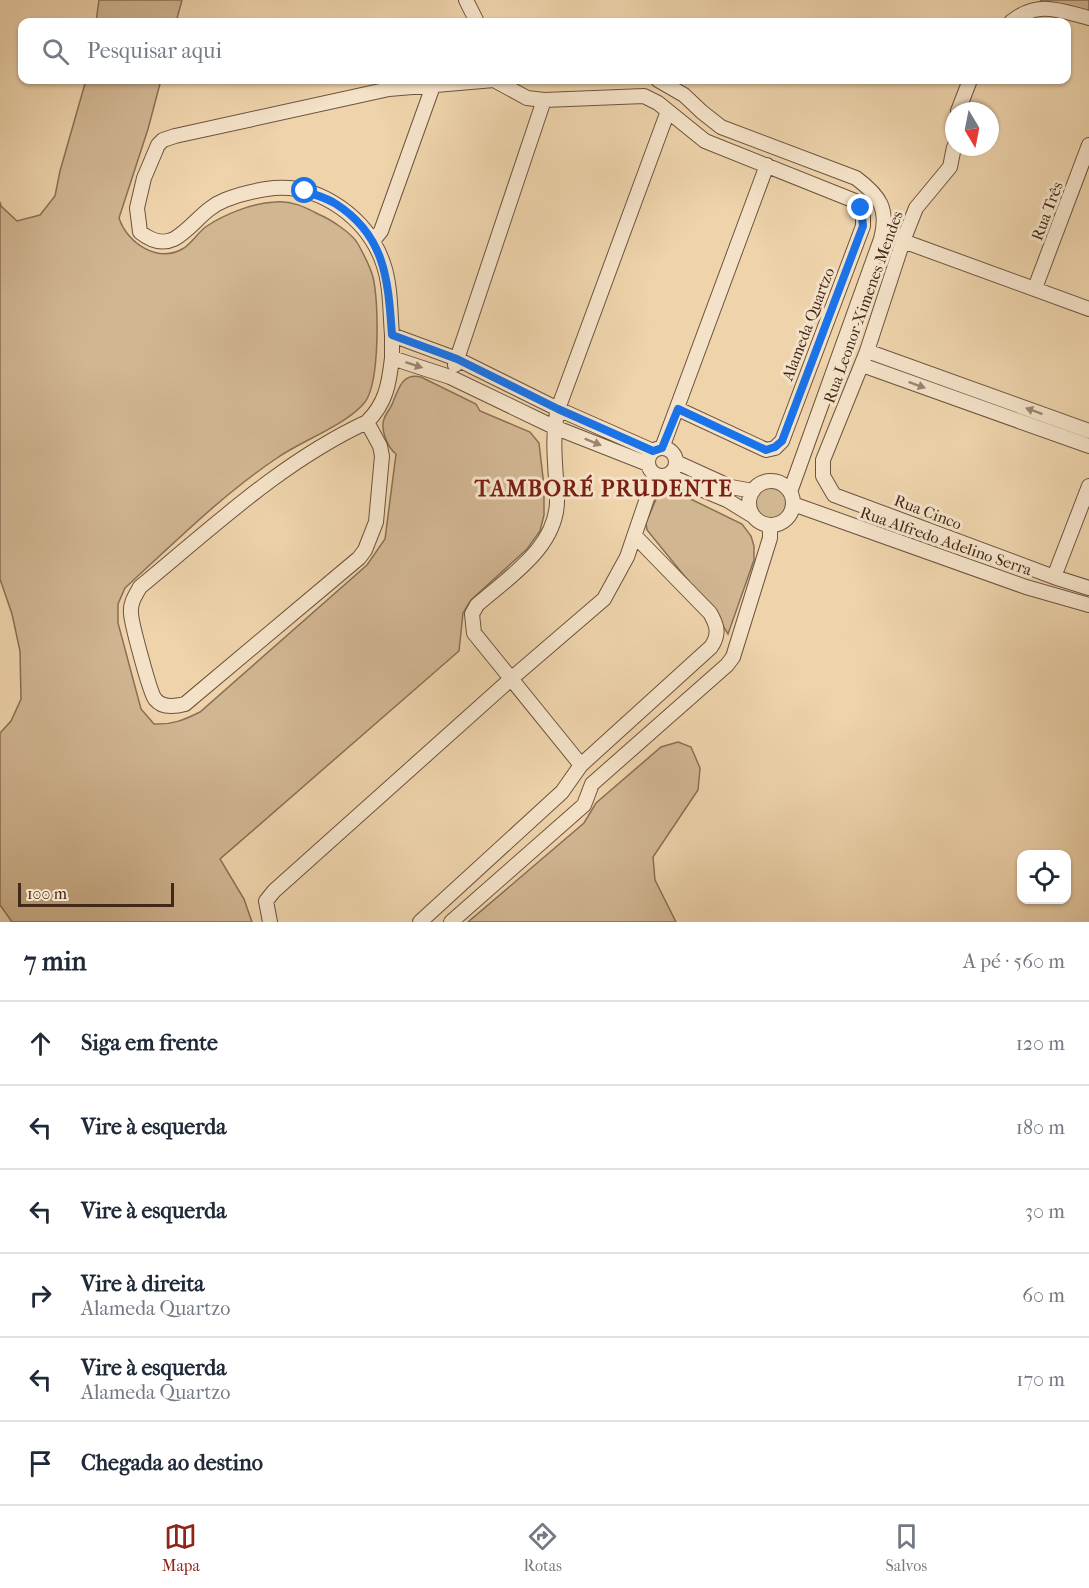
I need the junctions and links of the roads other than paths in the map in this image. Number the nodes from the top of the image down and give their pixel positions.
1 (466, 0) edge
2 (475, 18) edge
3 (1016, 18) edge
4 (1089, 18) edge
5 (453, 84) edge
6 (500, 84) edge
7 (665, 84) edge
8 (968, 84) edge
9 (433, 86) junction
10 (544, 100) junction
11 (961, 102) edge
12 (668, 111) junction
13 (1089, 145) edge
14 (952, 156) edge
15 (767, 165) junction
16 (373, 241) junction
17 (903, 241) junction
18 (1035, 288) junction
19 (1089, 309) edge
20 (392, 335) junction
21 (867, 351) junction
22 (392, 358) junction
23 (457, 359) junction
24 (862, 365) junction
25 (450, 377) junction
26 (558, 409) junction
27 (678, 409) junction
28 (366, 422) junction
29 (554, 427) junction
30 (1089, 431) edge
31 (1089, 446) edge
32 (676, 462) junction
33 (657, 463) junction
34 (827, 486) joint
35 (1089, 486) edge
36 (753, 491) junction
37 (791, 498) junction
38 (753, 516) junction
39 (770, 525) junction
40 (635, 536) junction
41 (1054, 577) junction
42 (1089, 588) edge
43 (1089, 605) edge
44 (512, 678) junction
45 (581, 765) junction
46 (270, 922) edge
47 (420, 922) edge
48 (451, 922) edge

1 - 2 street
3 - 4 street
5 - 9 street
6 - 10 street
7 - 37 street
8 - 11 street
9 - 16 street
9 - 16 street
10 - 12 street
10 - 23 street
12 - 15 street
12 - 26 street
13 - 18 street, Rua Três
14 - 17 street, Rua Leonor Ximenes Mendes
15 - 27 street
15 - 27 street, Alameda Quartzo
16 - 20 street
17 - 18 street
17 - 21 street, Rua Leonor Ximenes Mendes
18 - 19 street
20 - 22 street
20 - 23 street
21 - 24 street, Rua Leonor Ximenes Mendes
30 -> 21 street
22 -> 25 street
22 - 28 street
23 - 25 street
23 - 26 street
24 -> 31 street
24 - 34 street, Rua Leonor Ximenes Mendes
25 - 29 street
26 - 29 street
26 - 33 street
27 - 33 street
28 - 28 street
29 -> 33 street
29 - 44 street
32 - 33 street
32 - 33 street
32 - 36 street
33 - 38 street
33 - 40 street
34 - 41 street, Rua Cinco
35 - 41 street
36 - 37 street
36 - 38 street
37 - 39 street
37 - 43 street, Rua Alfredo Adelino Serra
38 - 39 street
39 - 48 street
40 - 44 street
40 - 45 street
41 - 42 street, Rua Cinco
44 - 45 street
44 - 46 street
45 - 47 street

